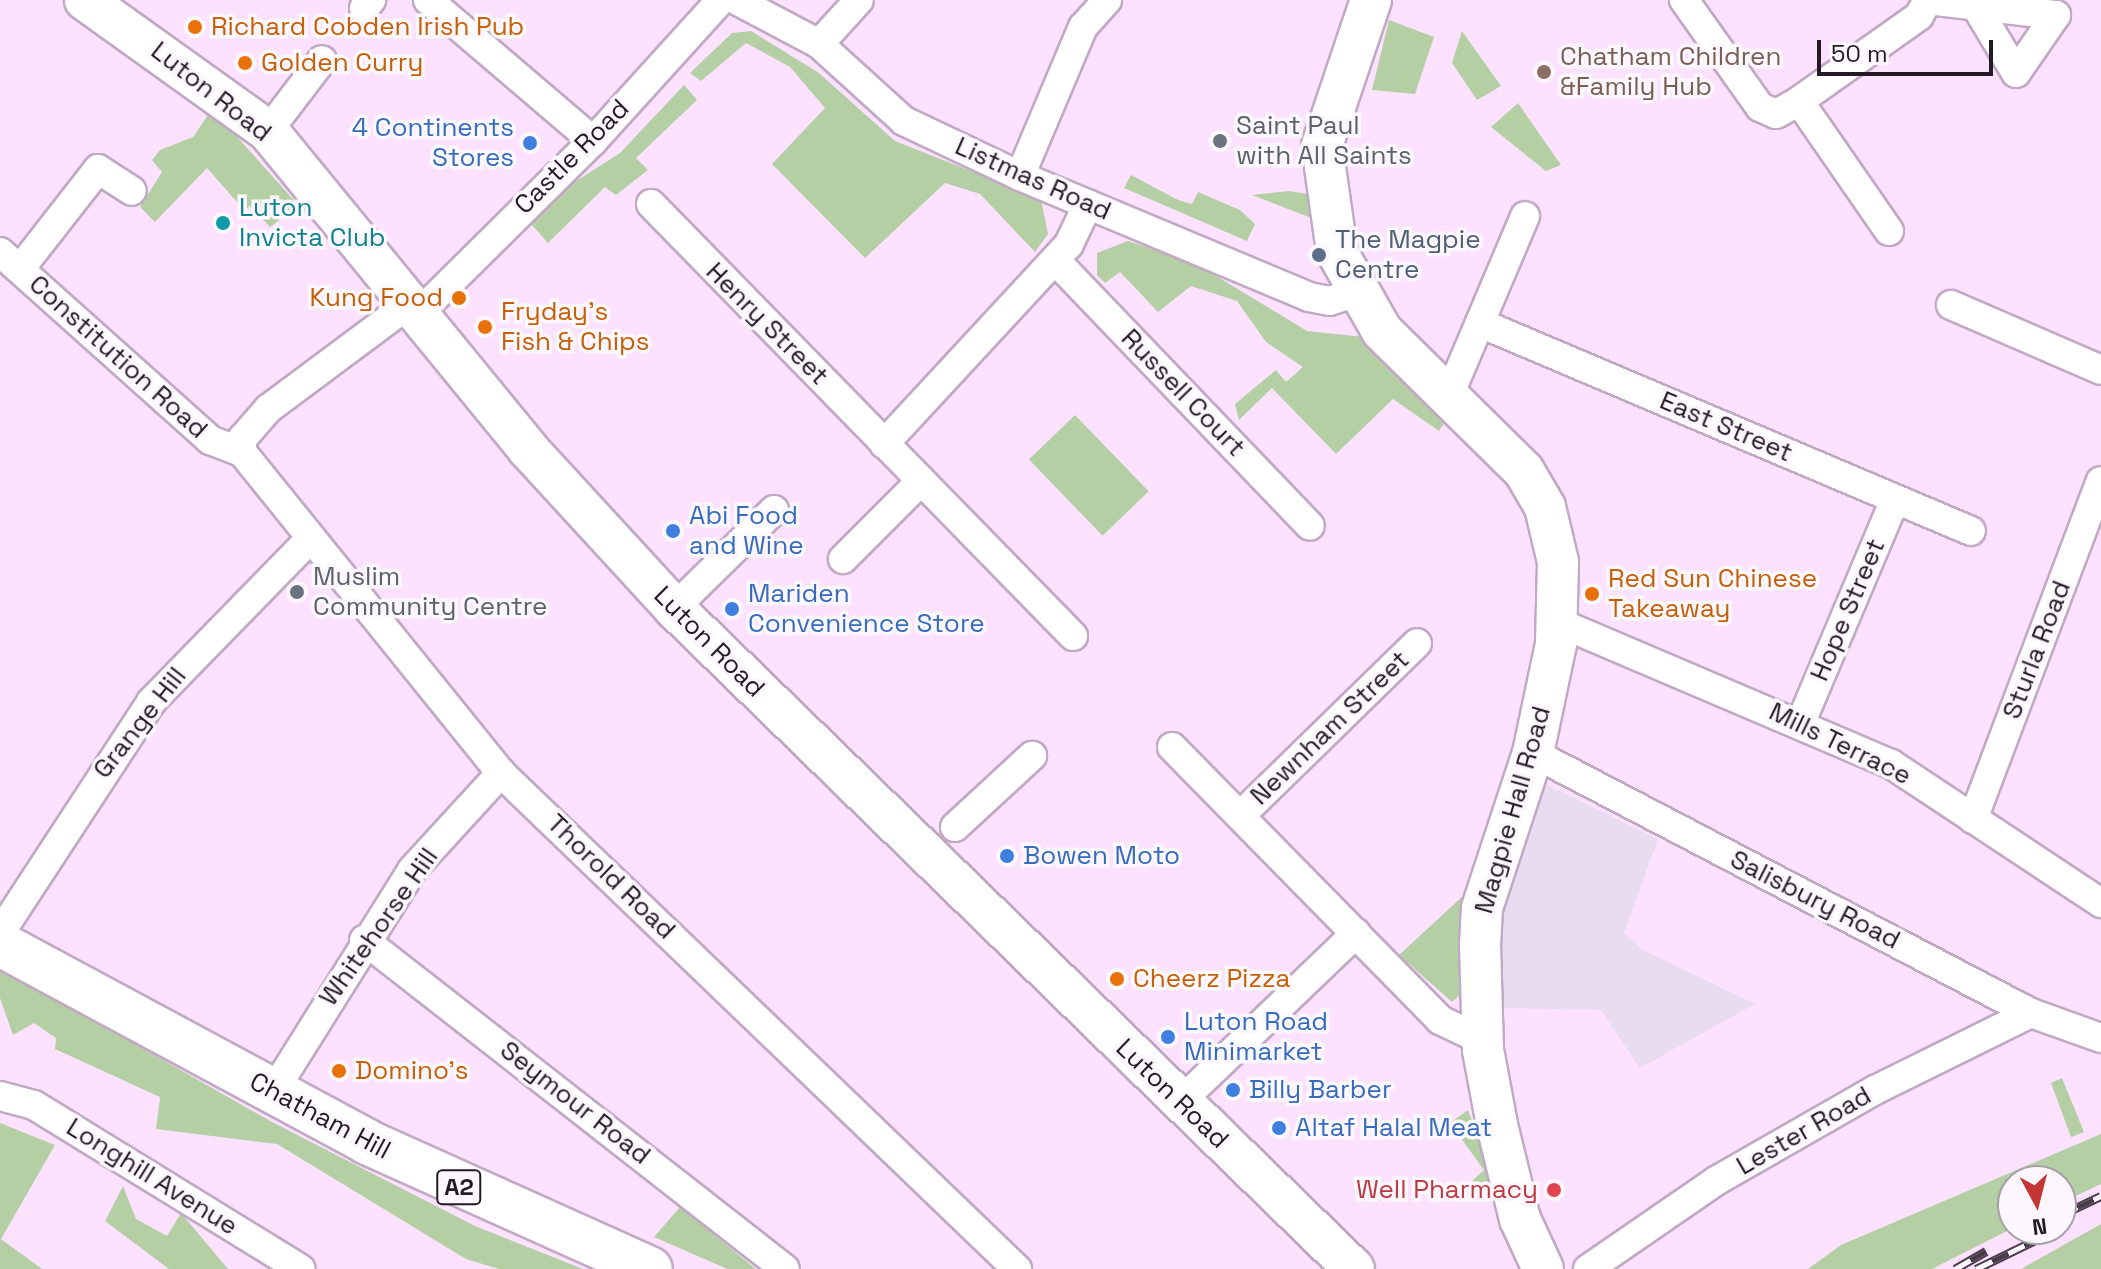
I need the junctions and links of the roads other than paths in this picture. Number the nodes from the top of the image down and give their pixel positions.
1 (85, 0) edge
2 (428, 0) edge
3 (721, 0) edge
4 (736, 0) edge
5 (859, 0) edge
6 (1107, 0) edge
7 (1371, 0) edge
8 (1684, 0) edge
9 (1928, 0) edge
10 (1977, 8) dead end
11 (819, 44) junction
12 (322, 60) dead end
13 (1799, 101) junction
14 (268, 131) junction
15 (593, 141) junction
16 (1020, 176) junction
17 (132, 191) dead end
18 (651, 204) dead end
19 (1088, 204) junction
20 (1525, 216) dead end
21 (1889, 231) dead end
22 (1055, 260) junction
23 (10, 261) edge
24 (1356, 292) junction
25 (1951, 305) dead end
26 (415, 308) junction
27 (1480, 323) junction
28 (2101, 370) edge
29 (1450, 393) junction
30 (884, 444) junction
31 (242, 452) junction
32 (2101, 481) edge
33 (919, 483) junction
34 (1895, 499) junction
35 (774, 510) dead end
36 (1310, 526) dead end
37 (1971, 531) dead end
38 (311, 538) junction
39 (843, 559) dead end
40 (674, 608) junction
41 (1560, 623) junction
42 (1073, 636) dead end
43 (1417, 643) dead end
44 (1801, 722) junction
45 (1172, 747) dead end
46 (1533, 753) junction
47 (1032, 756) dead end
48 (501, 773) junction
49 (1243, 813) junction
50 (1973, 819) junction
51 (955, 827) dead end
52 (2101, 903) edge
53 (0, 933) edge
54 (1356, 933) junction
55 (364, 940) junction
56 (0, 944) edge
57 (2031, 1013) junction
58 (2101, 1038) edge
59 (1482, 1040) junction
60 (273, 1092) junction
61 (0, 1096) edge
62 (1180, 1102) junction
63 (301, 1269) edge
64 (650, 1269) edge
65 (785, 1269) edge
66 (1017, 1269) edge
67 (1354, 1269) edge
68 (1543, 1269) edge
69 (1588, 1269) edge

1 - 14 street, Luton Road
2 - 15 street
3 - 15 street, Castle Road
4 - 11 street, Listmas Road
5 - 11 street
6 - 16 street
7 - 24 street, Magpie Hall Road
8 - 13 street
9 - 10 street
9 - 13 street
11 - 16 street, Listmas Road
12 - 14 street
13 - 21 street
14 - 26 street, Luton Road
15 - 26 street, Castle Road
16 - 19 street, Listmas Road
17 - 23 street
18 - 30 street, Henry Street
19 - 22 street
19 - 24 street, Listmas Road
20 - 27 street
22 - 30 street
22 - 36 street, Russell Court
23 - 31 street, Constitution Road
24 - 29 street, Magpie Hall Road
25 - 28 street
26 - 31 street, Castle Road
26 - 40 street, Luton Road
27 - 29 street
27 - 34 street, East Street
29 - 41 street, Magpie Hall Road
30 - 33 street, Henry Street
31 - 38 street, Thorold Road
32 - 50 street, Sturla Road
33 - 39 street
33 - 42 street, Henry Street
34 - 37 street, East Street
34 - 44 street, Hope Street
35 - 40 street
38 - 48 street, Thorold Road
38 - 53 street, Grange Hill
40 - 62 street, Luton Road
41 - 44 street, Mills Terrace
41 - 46 street, Magpie Hall Road
43 - 49 street, Newnham Street
44 - 50 street, Mills Terrace
45 - 49 street, Newnham Street
46 - 57 street, Salisbury Road
46 - 59 street, Magpie Hall Road
47 - 51 street
48 - 55 street, Whitehorse Hill
48 - 66 street, Thorold Road
49 - 54 street, Newnham Street
50 - 52 street, Mills Terrace
54 - 59 street, Newnham Street
54 - 62 street
55 - 60 street, Whitehorse Hill
55 - 65 street, Seymour Road
56 - 60 main road, Chatham Hill / A2
57 - 58 street, Salisbury Road
57 - 69 street, Lester Road
59 - 68 street, Magpie Hall Road
60 - 64 main road, Chatham Hill / A2
61 - 63 street, Longhill Avenue
62 - 67 street, Luton Road

